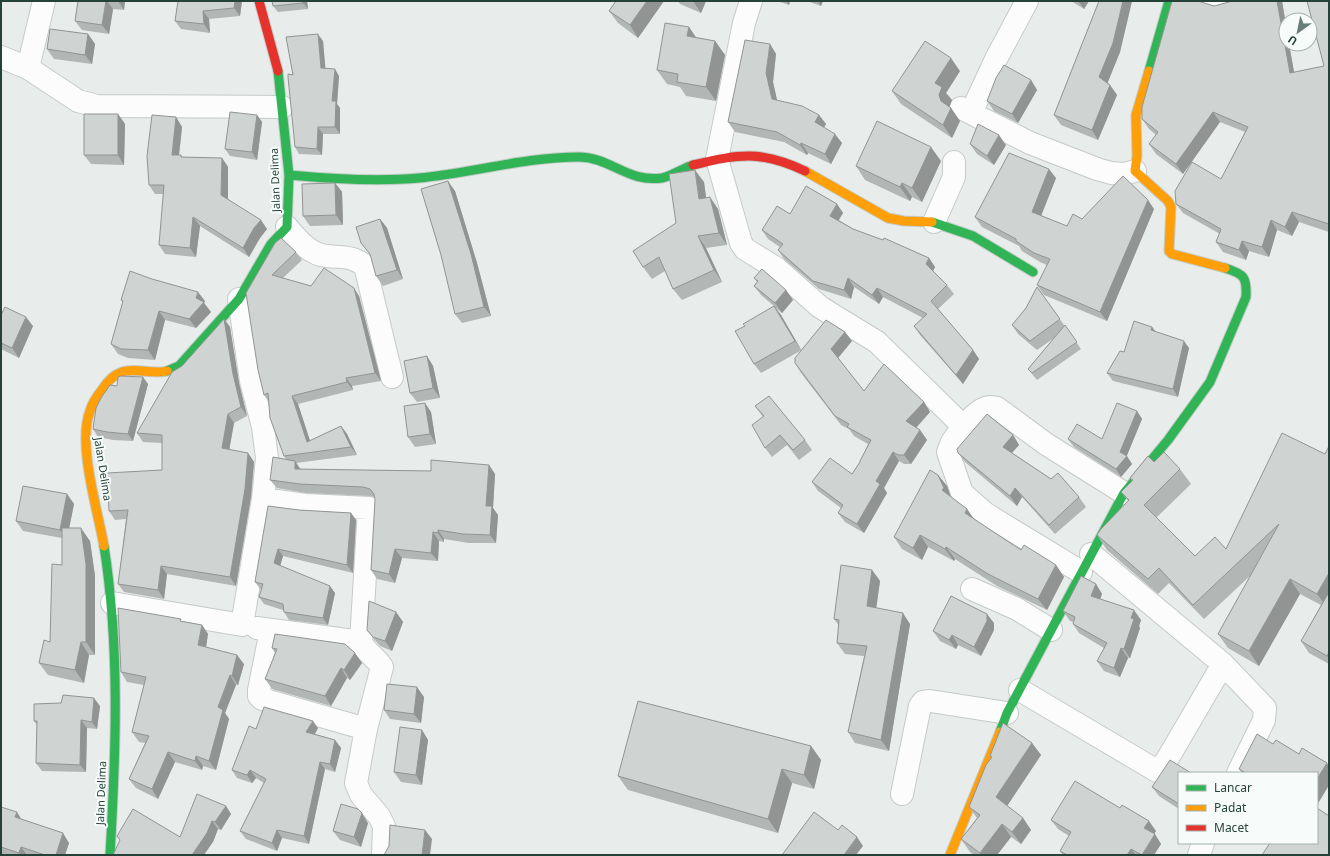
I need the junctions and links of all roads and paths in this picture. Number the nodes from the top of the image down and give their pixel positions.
1 (44, 1) edge
2 (259, 1) edge
3 (751, 1) edge
4 (1027, 1) edge
5 (1169, 1) edge
6 (1211, 1) edge
7 (1232, 1) edge
8 (1, 57) edge
9 (28, 68) junction
10 (282, 107) junction
11 (717, 159) junction
12 (954, 162) dead end
13 (1135, 171) junction
14 (288, 175) junction
15 (934, 222) junction
16 (287, 227) junction
17 (1033, 272) dead end
18 (239, 299) junction
19 (392, 377) dead end
20 (963, 426) junction
21 (1124, 493) junction
22 (264, 499) junction
23 (1086, 563) junction
24 (972, 589) dead end
25 (112, 603) junction
26 (242, 625) junction
27 (271, 630) junction
28 (1051, 630) junction
29 (361, 642) junction
30 (1224, 664) junction
31 (1020, 690) junction
32 (1007, 713) junction
33 (366, 729) junction
34 (1238, 772) edge
35 (902, 794) dead end
36 (1203, 844) edge
37 (110, 855) edge
38 (383, 855) edge
39 (950, 855) edge
40 (1199, 855) edge

1 - 9 street
2 - 10 street, Jalan Delima
3 - 11 street
4 - 13 street
5 - 13 street
6 - 7 street
8 - 9 street
9 - 10 street
10 - 14 street, Jalan Delima
11 - 14 street
11 - 15 street
11 - 20 street
12 - 15 street
13 - 21 street
14 - 16 street, Jalan Delima
15 - 17 street
16 - 18 street, Jalan Delima
16 - 19 street
18 - 22 street
18 - 25 street, Jalan Delima
20 - 21 street
20 - 23 street
21 - 23 street
22 - 26 street
22 - 29 street
23 - 28 street
23 - 30 street
24 - 28 street
25 - 26 street
25 - 37 street, Jalan Delima
26 - 27 street
27 - 29 street
27 - 33 street
28 - 31 street
29 - 33 street
30 - 31 street
30 - 34 street
31 - 32 street
32 - 35 street
32 - 39 street
33 - 38 street
36 - 40 street

